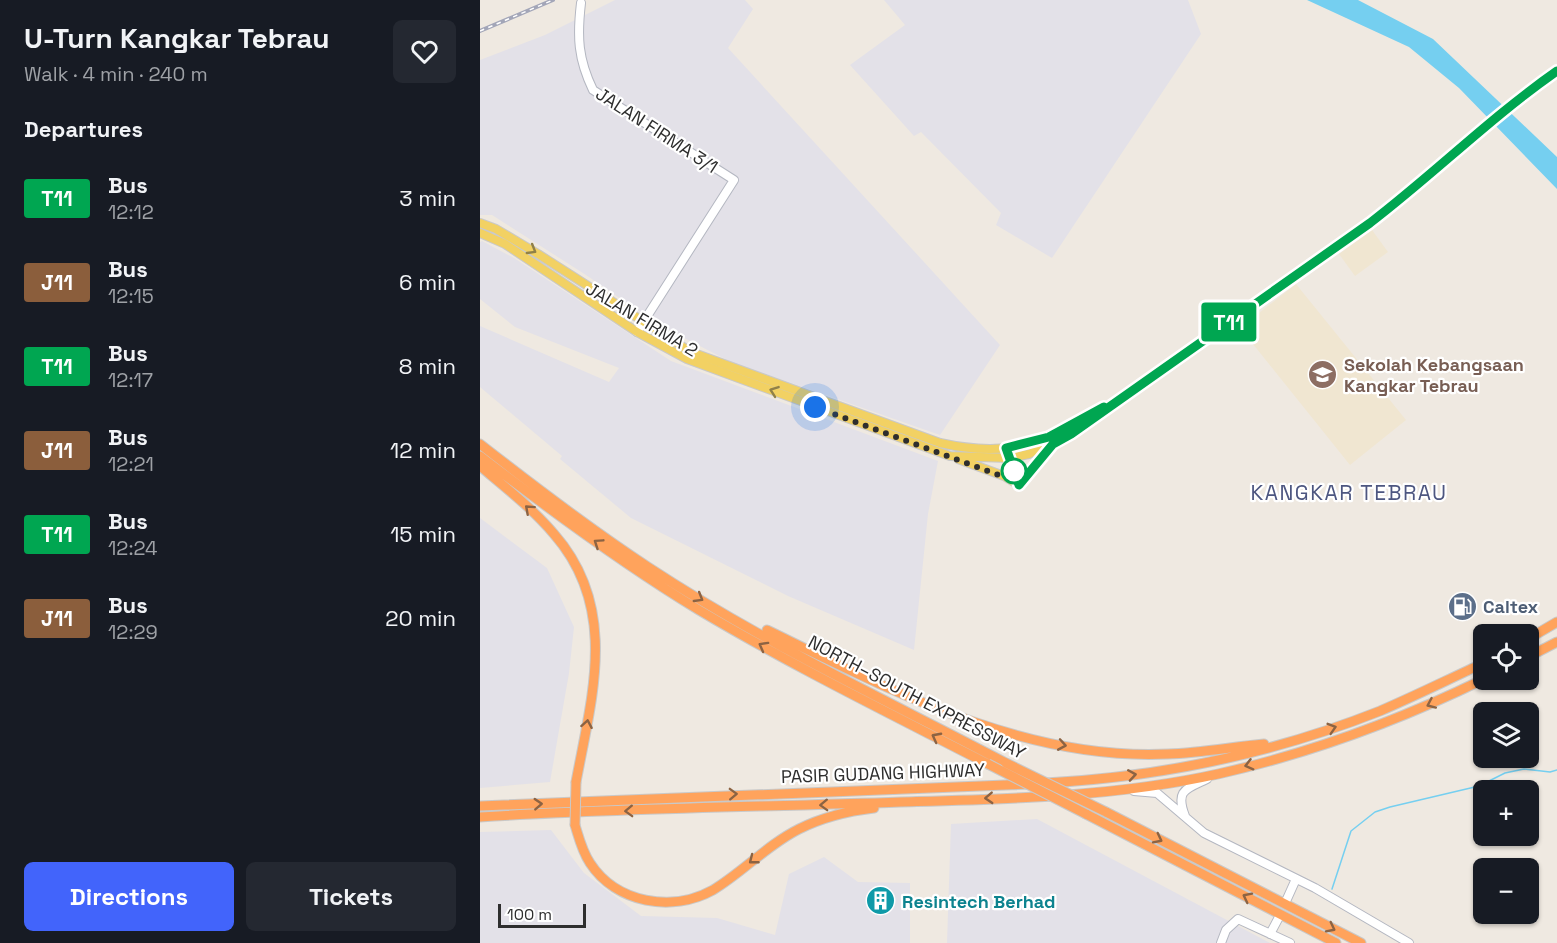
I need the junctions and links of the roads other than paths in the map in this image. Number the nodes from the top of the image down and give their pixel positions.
1 (581, 3) dead end
2 (1557, 71) edge
3 (480, 223) edge
4 (480, 233) edge
5 (643, 322) junction
6 (637, 332) junction
7 (1123, 397) junction
8 (480, 444) edge
9 (1053, 444) junction
10 (480, 456) edge
11 (950, 456) junction
12 (480, 466) edge
13 (1557, 621) edge
14 (753, 629) junction
15 (1539, 632) edge
16 (1557, 642) edge
17 (1539, 651) edge
18 (1473, 668) edge
19 (1473, 685) edge
20 (1283, 743) junction
21 (1217, 774) junction
22 (1112, 791) junction
23 (945, 801) junction
24 (480, 806) edge
25 (480, 817) edge
26 (1185, 818) junction
27 (1296, 879) junction
28 (1287, 898) dead end
29 (1278, 920) dead end
30 (1270, 934) junction
31 (1221, 943) edge
32 (1290, 943) edge
33 (1336, 943) edge
34 (1361, 943) edge
35 (1409, 943) edge

1 - 5 street, JALAN FIRMA 3/1
2 - 7 main road
3 -> 5 main road, JALAN FIRMA 2
4 - 6 main road, JALAN FIRMA 2
5 - 6 street
5 - 7 main road, JALAN FIRMA 2
11 -> 6 main road, JALAN FIRMA 2
7 - 9 main road, JALAN FIRMA 2
8 -> 14 highway, NORTH–SOUTH EXPRESSWAY
9 - 11 main road, JALAN FIRMA 2
9 - 11 main road
33 -> 10 highway, NORTH–SOUTH EXPRESSWAY, bridge
23 -> 12 highway, bridge
13 - 15 highway
14 -> 20 highway
14 -> 34 highway, NORTH–SOUTH EXPRESSWAY, bridge
16 - 17 highway
20 -> 18 highway, PASIR GUDANG HIGHWAY
19 -> 21 highway, PASIR GUDANG HIGHWAY
24 -> 20 highway, PASIR GUDANG HIGHWAY
21 - 22 highway, PASIR GUDANG HIGHWAY
21 - 26 street
22 -> 23 highway, PASIR GUDANG HIGHWAY
22 - 26 street
23 -> 25 highway, PASIR GUDANG HIGHWAY
26 - 27 street
27 - 28 street
27 - 35 street
29 - 30 street
30 - 31 street
30 - 32 street

